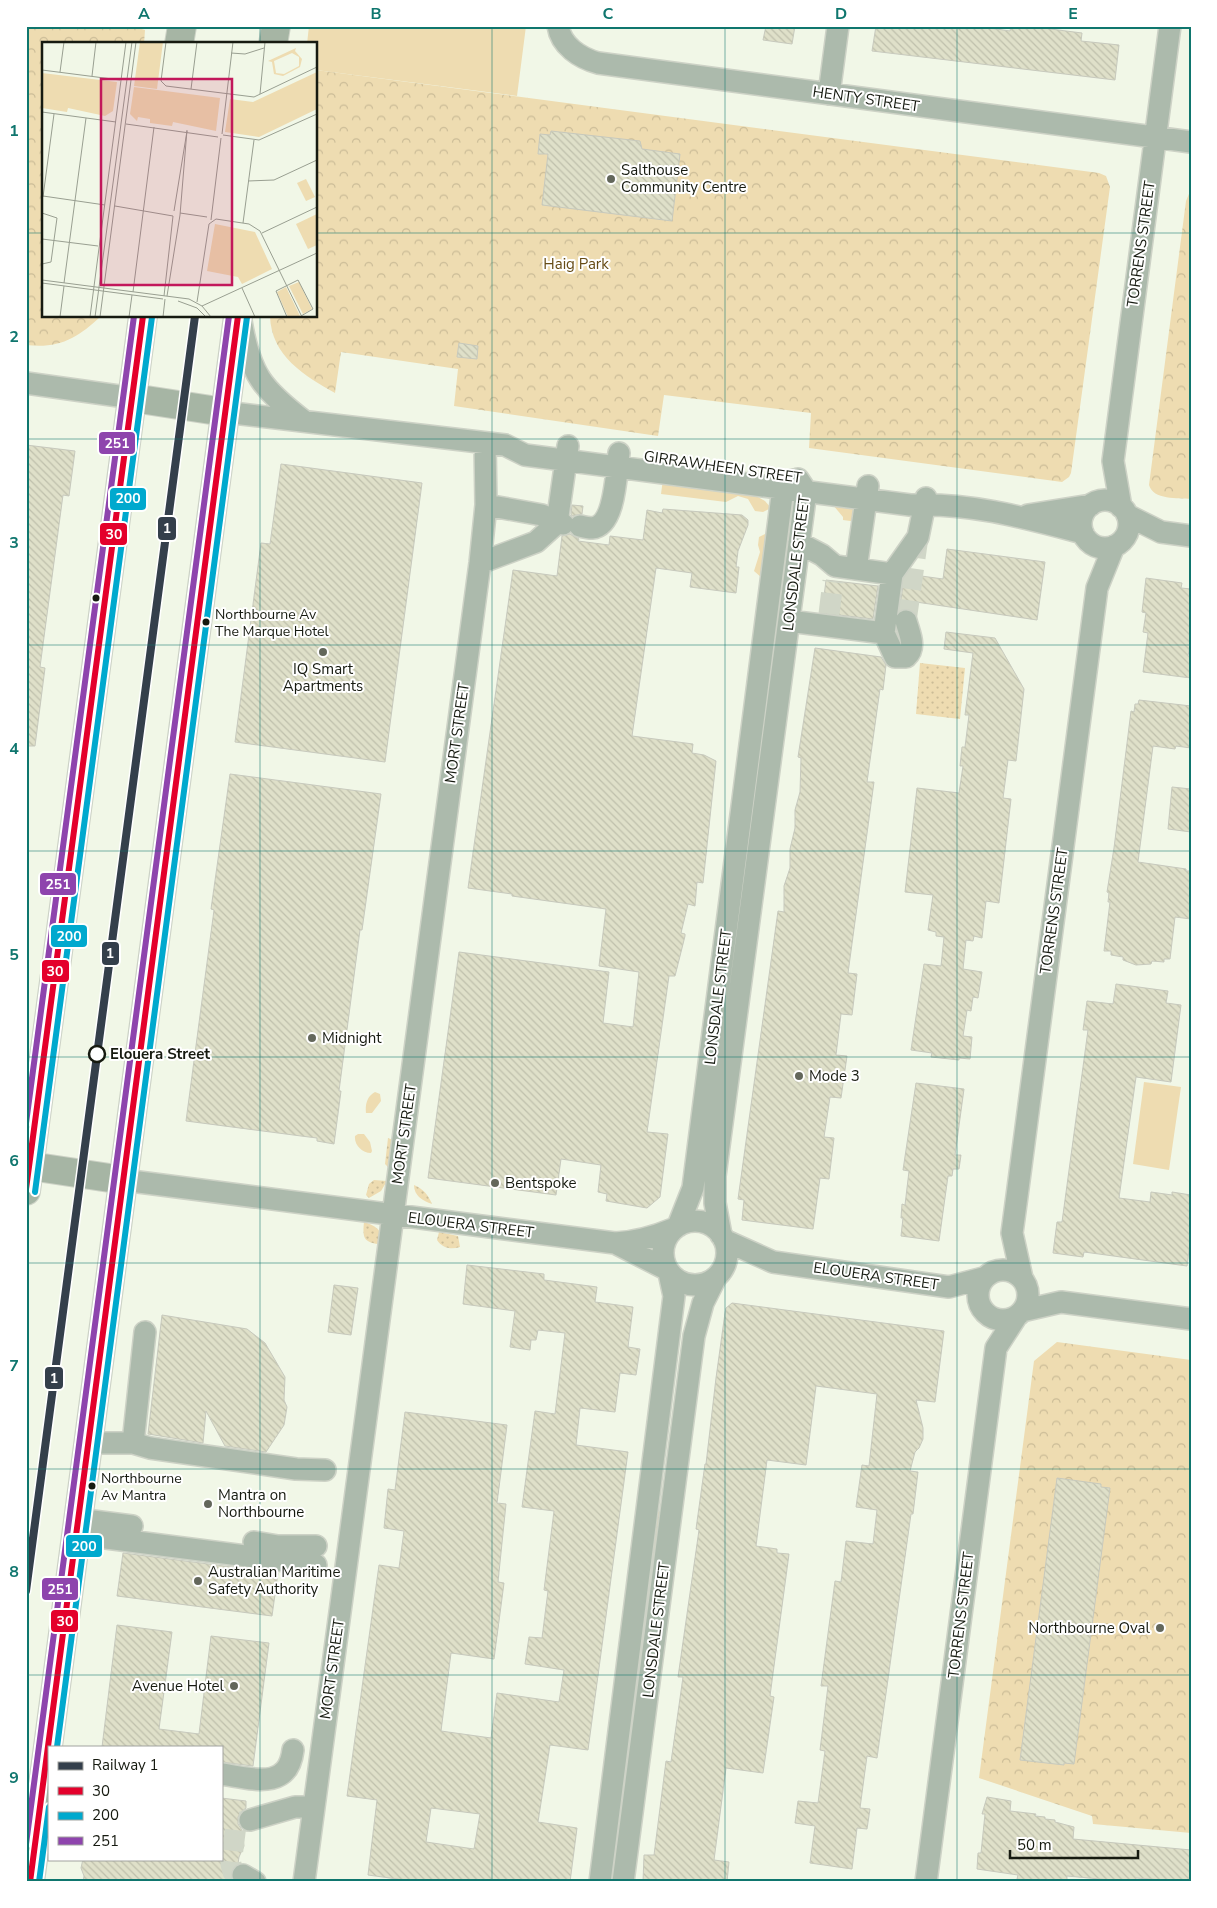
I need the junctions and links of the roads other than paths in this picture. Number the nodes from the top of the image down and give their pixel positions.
1 (182, 26) edge
2 (276, 26) edge
3 (558, 26) edge
4 (838, 26) edge
5 (1170, 26) edge
6 (179, 42) edge
7 (273, 42) edge
8 (829, 94) junction
9 (1155, 138) junction
10 (1191, 142) edge
11 (144, 318) edge
12 (239, 318) edge
13 (240, 318) edge
14 (26, 383) edge
15 (132, 398) junction
16 (224, 412) junction
17 (305, 422) junction
18 (495, 444) junction
19 (567, 453) junction
20 (618, 460) junction
21 (1113, 462) junction
22 (795, 485) junction
23 (867, 492) junction
24 (930, 502) junction
25 (1092, 504) junction
26 (486, 505) junction
27 (1124, 511) junction
28 (1023, 516) junction
29 (567, 525) junction
30 (1161, 532) junction
31 (1191, 536) edge
32 (1087, 538) junction
33 (799, 543) junction
34 (1117, 543) junction
35 (480, 563) junction
36 (856, 569) junction
37 (892, 574) junction
38 (1097, 588) junction
39 (789, 621) junction
40 (906, 621) tunnel mouth
41 (884, 633) junction
42 (748, 762) junction
43 (770, 765) junction
44 (728, 917) junction
45 (749, 920) junction
46 (718, 1079) junction
47 (27, 1174) edge
48 (124, 1180) junction
49 (393, 1215) junction
50 (676, 1227) junction
51 (1012, 1233) junction
52 (722, 1238) junction
53 (615, 1243) junction
54 (773, 1262) junction
55 (668, 1271) junction
56 (986, 1276) junction
57 (716, 1278) junction
58 (1023, 1279) junction
59 (950, 1286) junction
60 (1061, 1302) junction
61 (981, 1307) junction
62 (1019, 1314) junction
63 (1191, 1319) edge
64 (145, 1332) dead end
65 (996, 1348) junction
66 (659, 1414) junction
67 (684, 1416) junction
68 (88, 1443) junction
69 (133, 1443) junction
70 (325, 1470) dead end
71 (76, 1527) junction
72 (49, 1746) edge
73 (293, 1750) dead end
74 (48, 1758) edge
75 (222, 1774) edge
76 (281, 1774) junction
77 (222, 1786) edge
78 (314, 1807) junction
79 (250, 1820) tunnel mouth
80 (605, 1840) junction
81 (628, 1844) junction
82 (30, 1882) edge
83 (304, 1882) edge
84 (600, 1882) edge
85 (623, 1882) edge
86 (926, 1882) edge

1 - 6 highway
2 - 7 highway
3 - 8 street, HENTY STREET
4 - 8 street
5 - 9 street, TORRENS STREET
8 - 9 street, HENTY STREET
9 - 10 street, HENTY STREET
9 - 21 street, TORRENS STREET
11 - 15 highway
12 - 16 highway
13 - 17 street
14 - 15 street
15 - 16 highway, GIRRAWHEEN STREET
15 - 47 highway
16 - 17 street, GIRRAWHEEN STREET
16 - 48 highway
17 - 18 street, GIRRAWHEEN STREET
18 - 19 street, GIRRAWHEEN STREET
18 - 26 street, MORT STREET
19 - 20 street, GIRRAWHEEN STREET
19 - 29 street
20 - 22 street, GIRRAWHEEN STREET
20 - 29 street
21 - 25 street, TORRENS STREET
21 - 27 street, TORRENS STREET
22 - 23 street, GIRRAWHEEN STREET
22 - 33 street, LONSDALE STREET
22 - 42 street, LONSDALE STREET
23 - 24 street, GIRRAWHEEN STREET
23 - 36 street
24 - 28 street, GIRRAWHEEN STREET
24 - 37 street
25 - 27 street
25 - 28 street, GIRRAWHEEN STREET
25 - 32 street
26 - 29 street
26 - 35 street, MORT STREET
27 - 30 street
27 - 34 street
28 - 32 street, GIRRAWHEEN STREET
29 - 35 street
30 - 31 street
30 - 34 street
32 - 34 street
32 - 38 street, TORRENS STREET
33 - 36 street
33 - 39 street, LONSDALE STREET
34 - 38 street, TORRENS STREET
35 - 49 street, MORT STREET
36 - 37 street
37 - 41 street
38 - 51 street, TORRENS STREET
39 - 41 street
39 - 43 street, LONSDALE STREET
40 - 41 street
42 - 43 street
42 - 44 street, LONSDALE STREET
43 - 45 street, LONSDALE STREET
44 - 45 street, LONSDALE STREET
44 - 46 street, LONSDALE STREET
45 - 46 street, LONSDALE STREET
46 - 50 street, LONSDALE STREET
46 - 52 street, LONSDALE STREET
47 - 48 highway, ELOUERA STREET
48 - 49 street, ELOUERA STREET
48 - 68 highway
49 - 53 street, ELOUERA STREET
49 - 78 street, MORT STREET
50 - 52 street
50 - 53 street, ELOUERA STREET
50 - 55 street
51 - 56 street, TORRENS STREET
51 - 58 street, TORRENS STREET
52 - 54 street, ELOUERA STREET
52 - 57 street
53 - 55 street, ELOUERA STREET
54 - 57 street, ELOUERA STREET
54 - 59 street, ELOUERA STREET
55 - 57 street
55 - 66 street, LONSDALE STREET
56 - 58 street
56 - 59 street, ELOUERA STREET
56 - 61 street
57 - 67 street, LONSDALE STREET
58 - 60 street
58 - 62 street
59 - 61 street, ELOUERA STREET
60 - 62 street
60 - 63 street
61 - 62 street
61 - 65 street, TORRENS STREET
62 - 65 street, TORRENS STREET
64 - 69 street
65 - 86 street, TORRENS STREET
66 - 67 street
66 - 80 street, LONSDALE STREET
67 - 81 street, LONSDALE STREET
68 - 69 street
68 - 71 highway
69 - 70 street
71 - 71 street
71 - 72 highway
73 - 76 street
74 - 82 highway
75 - 76 street
76 - 77 street
78 - 79 street
78 - 83 street, MORT STREET
80 - 81 street
80 - 84 street, LONSDALE STREET
81 - 85 street, LONSDALE STREET

